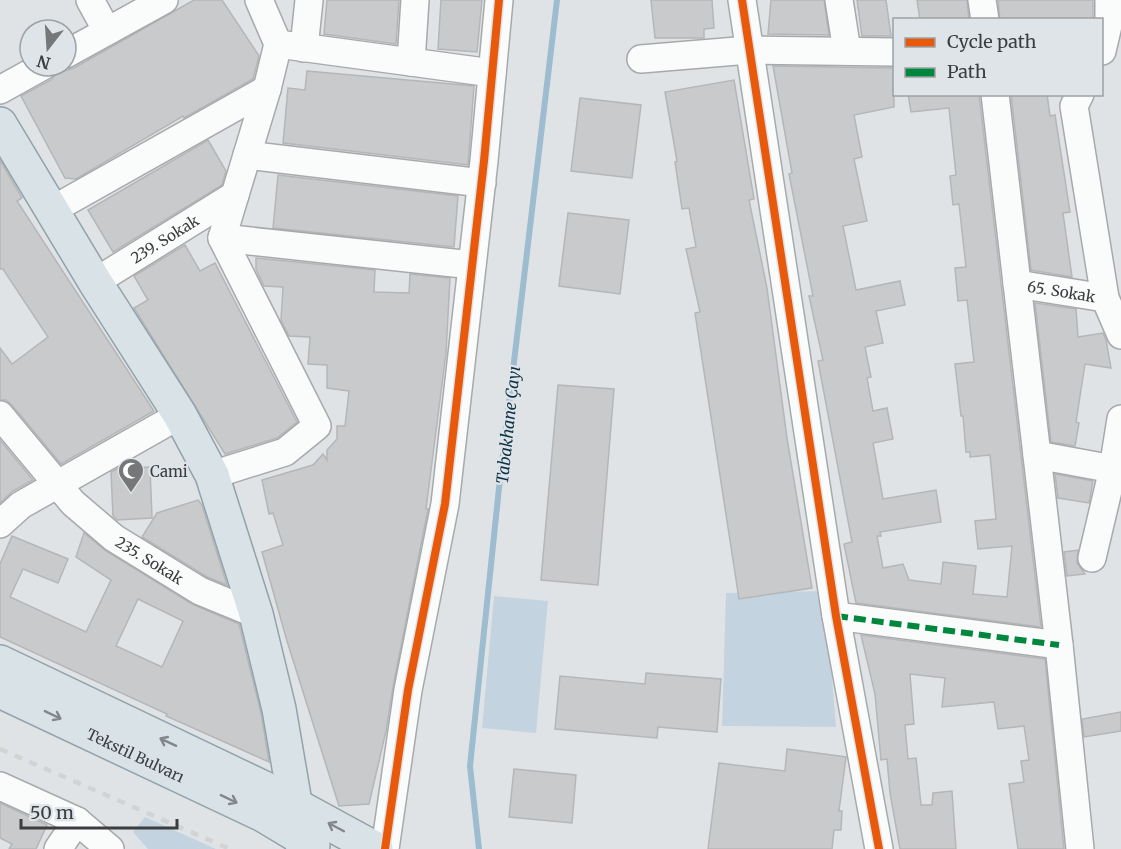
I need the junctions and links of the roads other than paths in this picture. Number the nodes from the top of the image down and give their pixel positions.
1 (90, 0) edge
2 (164, 0) edge
3 (259, 0) edge
4 (309, 0) edge
5 (415, 0) edge
6 (499, 0) edge
7 (742, 0) edge
8 (839, 0) edge
9 (982, 0) edge
10 (1109, 0) edge
11 (985, 18) edge
12 (107, 31) junction
13 (278, 44) junction
14 (1103, 46) edge
15 (78, 47) edge
16 (304, 48) junction
17 (749, 50) junction
18 (847, 51) junction
19 (893, 52) edge
20 (641, 59) dead end
21 (411, 62) junction
22 (492, 73) junction
23 (22, 78) edge
24 (267, 89) junction
25 (0, 90) edge
26 (995, 96) edge
27 (1079, 96) edge
28 (0, 124) edge
29 (247, 155) junction
30 (482, 183) junction
31 (236, 195) junction
32 (52, 210) junction
33 (222, 238) junction
34 (472, 266) junction
35 (94, 282) junction
36 (1017, 284) junction
37 (1105, 298) junction
38 (1121, 335) edge
39 (180, 415) junction
40 (0, 416) edge
41 (1121, 418) edge
42 (1037, 455) junction
43 (1113, 469) junction
44 (212, 475) junction
45 (57, 484) junction
46 (0, 524) edge
47 (1092, 558) dead end
48 (256, 614) junction
49 (836, 616) junction
50 (1059, 645) junction
51 (0, 662) edge
52 (0, 691) edge
53 (0, 786) edge
54 (77, 821) junction
55 (298, 837) edge
56 (58, 849) edge
57 (110, 849) edge
58 (376, 849) edge
59 (386, 849) edge
60 (879, 849) edge
61 (1080, 849) edge

1 - 12 street
2 - 12 street
3 - 13 street
4 - 16 street
5 - 21 street
6 - 22 street
7 - 17 street
8 - 18 street
9 - 11 street
10 - 14 street
12 - 15 street
13 - 16 street
13 - 24 street
16 - 21 street
17 - 18 street
17 - 20 street
17 - 49 street
18 - 19 street
21 - 22 street
22 - 30 street
23 - 25 street
24 - 29 street
24 - 32 street
26 - 36 street
27 - 37 street
28 - 32 main road
29 - 30 street
29 - 31 street
30 - 34 street
31 - 33 street
31 - 35 street, 239. Sokak
32 - 35 main road
33 - 34 street
33 - 44 street
34 - 59 street
35 - 39 main road
36 - 37 street, 65. Sokak
36 - 42 street
37 - 38 street
39 - 44 main road
39 - 45 street
40 - 45 street, 235. Sokak
41 - 43 street
42 - 43 street
42 - 50 street
43 - 47 street
44 - 48 main road
45 - 46 street
45 - 48 street, 235. Sokak
48 - 55 main road
49 - 50 street
49 - 60 street
50 - 61 street
55 -> 51 main road, Tekstil Bulvarı
52 -> 55 main road, Tekstil Bulvarı
53 - 54 street
54 - 56 street
54 - 57 street
58 -> 55 main road

